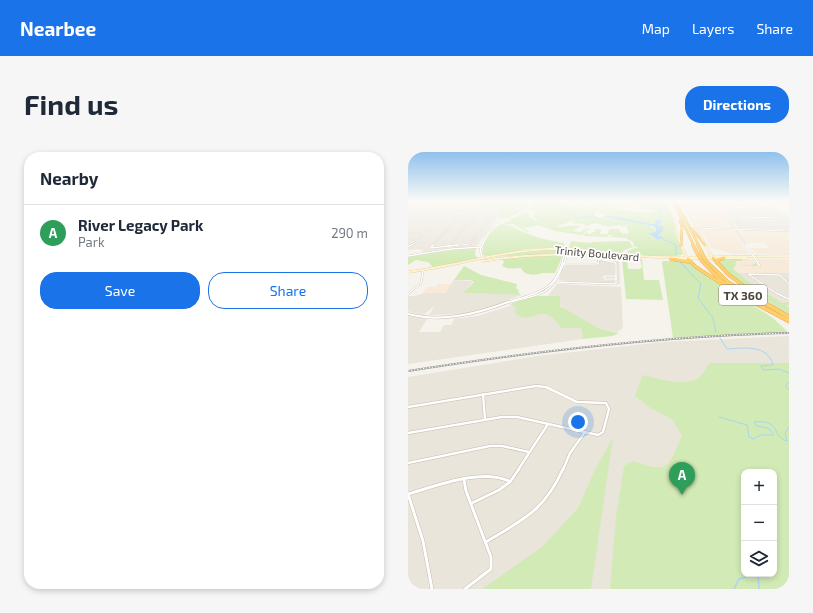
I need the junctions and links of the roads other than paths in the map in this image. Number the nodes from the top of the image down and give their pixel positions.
1 (454, 221) edge
2 (471, 221) edge
3 (488, 221) edge
4 (504, 221) edge
5 (675, 221) edge
6 (680, 221) edge
7 (682, 221) edge
8 (693, 221) edge
9 (730, 221) edge
10 (739, 221) edge
11 (687, 223) joint
12 (408, 227) edge
13 (768, 227) junction
14 (789, 227) edge
15 (696, 228) junction
16 (736, 230) junction
17 (769, 230) junction
18 (789, 231) edge
19 (408, 233) edge
20 (425, 233) junction
21 (477, 234) junction
22 (489, 234) junction
23 (408, 240) edge
24 (418, 240) junction
25 (451, 245) junction
26 (705, 245) junction
27 (681, 246) junction
28 (408, 247) edge
29 (482, 247) junction
30 (451, 249) junction
31 (567, 249) junction
32 (683, 250) junction
33 (709, 252) junction
34 (685, 253) junction
35 (566, 255) junction
36 (602, 255) junction
37 (408, 256) edge
38 (678, 257) junction
39 (713, 257) junction
40 (724, 257) junction
41 (755, 257) junction
42 (789, 257) edge
43 (687, 258) junction
44 (484, 259) junction
45 (600, 259) junction
46 (671, 259) junction
47 (563, 263) junction
48 (691, 263) junction
49 (718, 263) junction
50 (760, 266) dead end
51 (423, 271) junction
52 (408, 273) edge
53 (617, 276) junction
54 (617, 279) junction
55 (554, 282) junction
56 (789, 284) edge
57 (408, 294) edge
58 (745, 296) junction
59 (789, 299) edge
60 (408, 314) edge
61 (783, 314) junction
62 (789, 317) edge
63 (789, 321) edge
64 (483, 394) junction
65 (408, 407) edge
66 (485, 419) junction
67 (548, 424) junction
68 (584, 432) junction
69 (408, 433) edge
70 (529, 452) junction
71 (408, 463) edge
72 (464, 480) junction
73 (510, 482) junction
74 (408, 494) edge
75 (471, 504) junction
76 (486, 542) junction
77 (432, 589) edge
78 (465, 589) edge

1 - 25 street
2 - 25 street
3 - 21 street
4 - 22 street
5 - 27 main road
6 - 27 highway
7 - 58 highway, TX 360, bridge
8 - 15 main road
9 - 16 street
10 - 13 street
11 - 26 highway
11 - 61 highway, TX 360, bridge
12 - 20 street
13 - 14 street
13 - 17 street
15 - 16 street
15 - 26 main road
16 - 17 street
16 - 41 street
17 - 18 street
19 - 20 street
20 - 24 street
21 - 22 street
21 - 25 street
22 - 29 street
23 - 24 street
24 - 28 street
25 - 30 street
26 - 33 main road
27 - 32 main road
29 - 30 street
29 - 44 street
30 - 37 street
31 - 35 street
31 - 38 main road, Trinity Boulevard
31 - 44 main road, Trinity Boulevard
32 - 33 main road
32 - 34 main road
33 - 39 main road
33 - 40 main road
34 - 38 main road
34 - 43 main road
35 - 36 main road, Trinity Boulevard
35 - 44 main road, Trinity Boulevard
35 - 47 street
36 - 45 street
36 - 46 main road, Trinity Boulevard
38 - 43 main road, Trinity Boulevard
39 - 40 main road, Trinity Boulevard
39 - 43 main road, Trinity Boulevard
39 - 49 highway
40 - 41 main road, Trinity Boulevard
40 - 49 highway
41 - 42 main road, Trinity Boulevard
41 - 50 street
43 - 46 main road, Trinity Boulevard
43 - 48 highway
44 - 51 main road, Trinity Boulevard
45 - 47 street
45 - 53 street
46 - 48 highway
47 - 55 street
48 - 58 highway
49 - 61 highway
51 - 52 main road, Trinity Boulevard
51 - 57 street
53 - 54 street
53 - 54 street
54 - 55 street
55 - 60 street
56 - 59 street
58 - 63 highway, TX 360
61 - 62 highway, TX 360
64 - 65 street
64 - 66 street
64 - 68 street
66 - 67 street
66 - 69 street
67 - 68 street
67 - 70 street
68 - 76 street
70 - 71 street
70 - 73 street
72 - 73 street
72 - 74 street
72 - 75 street
73 - 75 street
74 - 77 street
75 - 76 street
76 - 78 street

